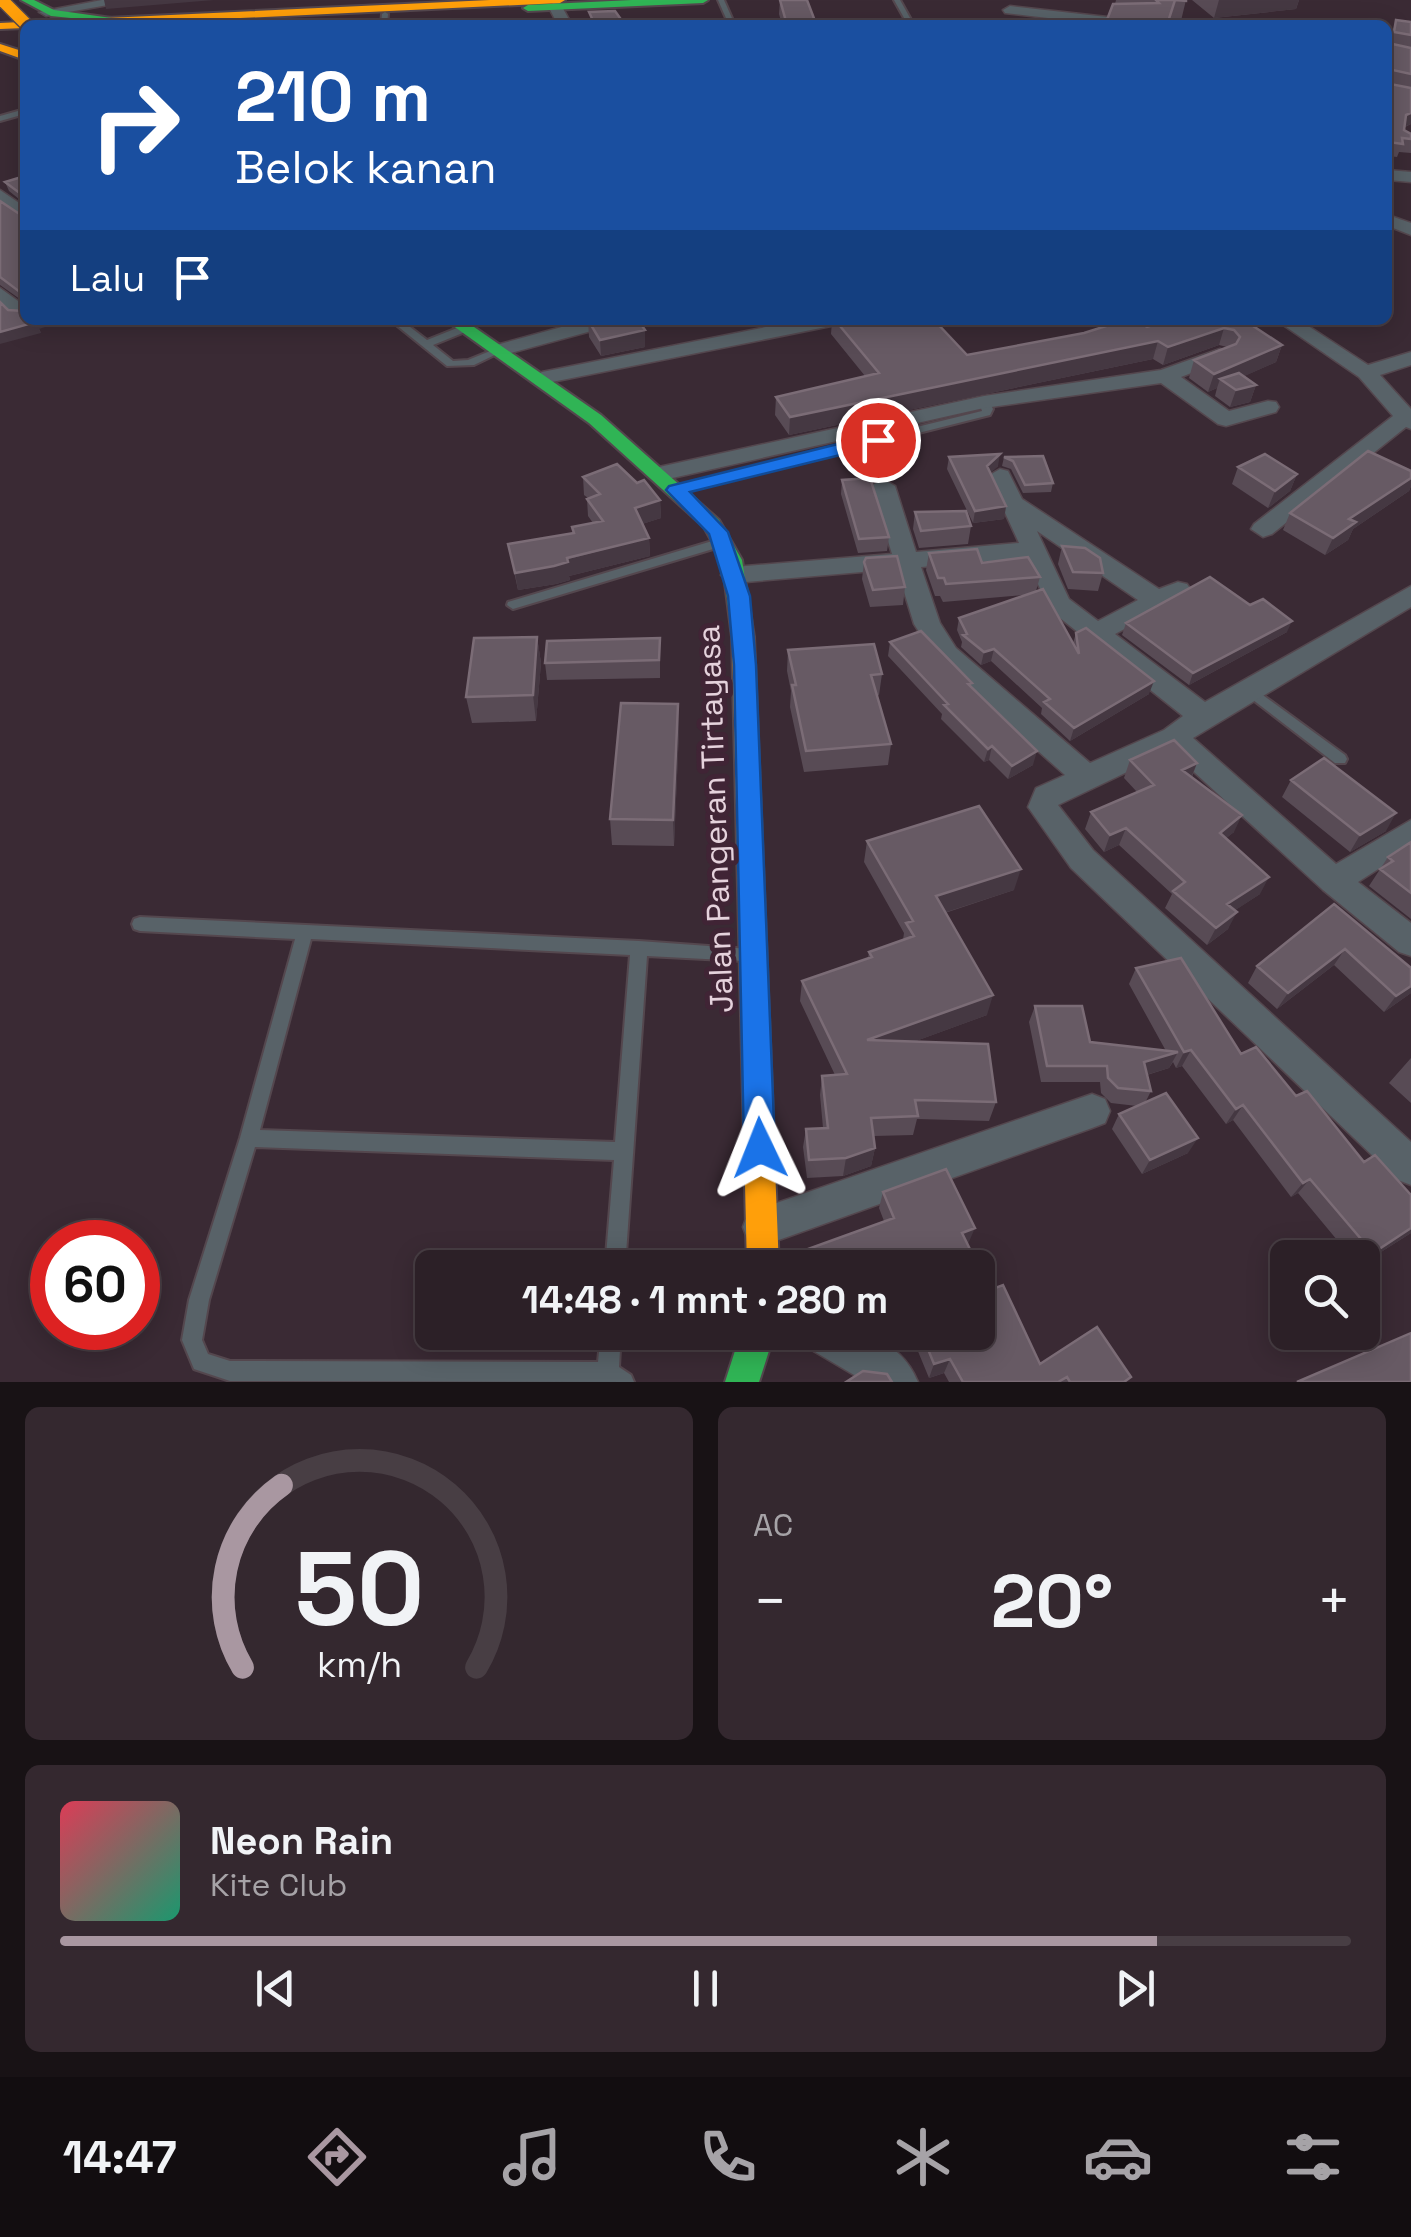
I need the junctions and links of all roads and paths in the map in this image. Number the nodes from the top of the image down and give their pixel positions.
1 (2, 0) edge
2 (702, 0) edge
3 (557, 6) edge
4 (124, 10) edge
5 (385, 12) edge
6 (1009, 12) edge
7 (290, 14) edge
8 (33, 16) edge
9 (0, 17) edge
10 (59, 20) edge
11 (216, 20) edge
12 (1091, 20) edge
13 (0, 193) edge
14 (20, 211) edge
15 (400, 325) edge
16 (457, 325) edge
17 (461, 325) edge
18 (592, 325) edge
19 (806, 325) edge
20 (1294, 325) edge
21 (425, 344) junction
22 (500, 350) junction
23 (1220, 355) edge
24 (1411, 358) edge
25 (1366, 373) junction
26 (1166, 376) junction
27 (542, 378) junction
28 (1268, 406) dead end
29 (1407, 420) edge
30 (1000, 476) dead end
31 (668, 482) junction
32 (883, 486) dead end
33 (1011, 502) junction
34 (1263, 528) dead end
35 (722, 542) junction
36 (1032, 550) junction
37 (906, 560) junction
38 (734, 575) junction
39 (1411, 595) edge
40 (514, 606) dead end
41 (1095, 633) junction
42 (1249, 690) junction
43 (1204, 716) junction
44 (1174, 737) junction
45 (1340, 759) dead end
46 (1090, 779) junction
47 (1411, 832) edge
48 (1334, 881) junction
49 (140, 924) dead end
50 (304, 934) junction
51 (1411, 942) edge
52 (639, 948) junction
53 (754, 954) junction
54 (1092, 1111) dead end
55 (249, 1138) junction
56 (624, 1151) junction
57 (1411, 1167) edge
58 (762, 1227) junction
59 (616, 1250) edge
60 (763, 1250) edge
61 (612, 1350) edge
62 (754, 1350) edge
63 (853, 1350) edge
64 (616, 1377) edge
65 (746, 1380) edge
66 (897, 1382) edge

1 - 8 main road, bridge
2 - 3 main road
3 - 5 main road
4 - 7 main road
4 - 8 main road
4 - 10 main road
5 - 7 main road
6 - 12 street
7 - 11 main road
8 - 9 main road
13 - 14 street
15 - 21 lane
16 - 21 lane
17 - 22 main road, Jalan Pangeran Tirtayasa
18 - 22 street
19 - 27 street
20 - 25 street
21 - 22 lane
22 - 27 main road, Jalan Pangeran Tirtayasa
23 - 26 street
24 - 25 street
25 - 29 street
26 - 28 street
26 - 31 street
27 - 31 main road, Jalan Pangeran Tirtayasa
29 - 34 street
30 - 33 street
31 - 35 main road, Jalan Pangeran Tirtayasa
32 - 37 street
33 - 36 street
33 - 41 street
35 - 38 main road, Jalan Pangeran Tirtayasa
35 - 40 lane
36 - 37 street
36 - 41 street
37 - 38 street
37 - 46 street
38 - 53 main road, Jalan Pangeran Tirtayasa
39 - 42 street
41 - 43 street
42 - 43 street
42 - 45 lane
43 - 44 street
44 - 46 street
44 - 48 street
46 - 57 street
47 - 48 street
48 - 51 street
49 - 50 lane
50 - 52 lane
50 - 55 lane
52 - 53 lane
52 - 56 lane
53 - 58 main road, Jalan Pangeran Tirtayasa
54 - 58 street
55 - 56 lane
55 - 64 lane
56 - 59 lane
58 - 60 main road, Jalan Pangeran Tirtayasa
61 - 64 lane
62 - 65 main road
63 - 66 street

